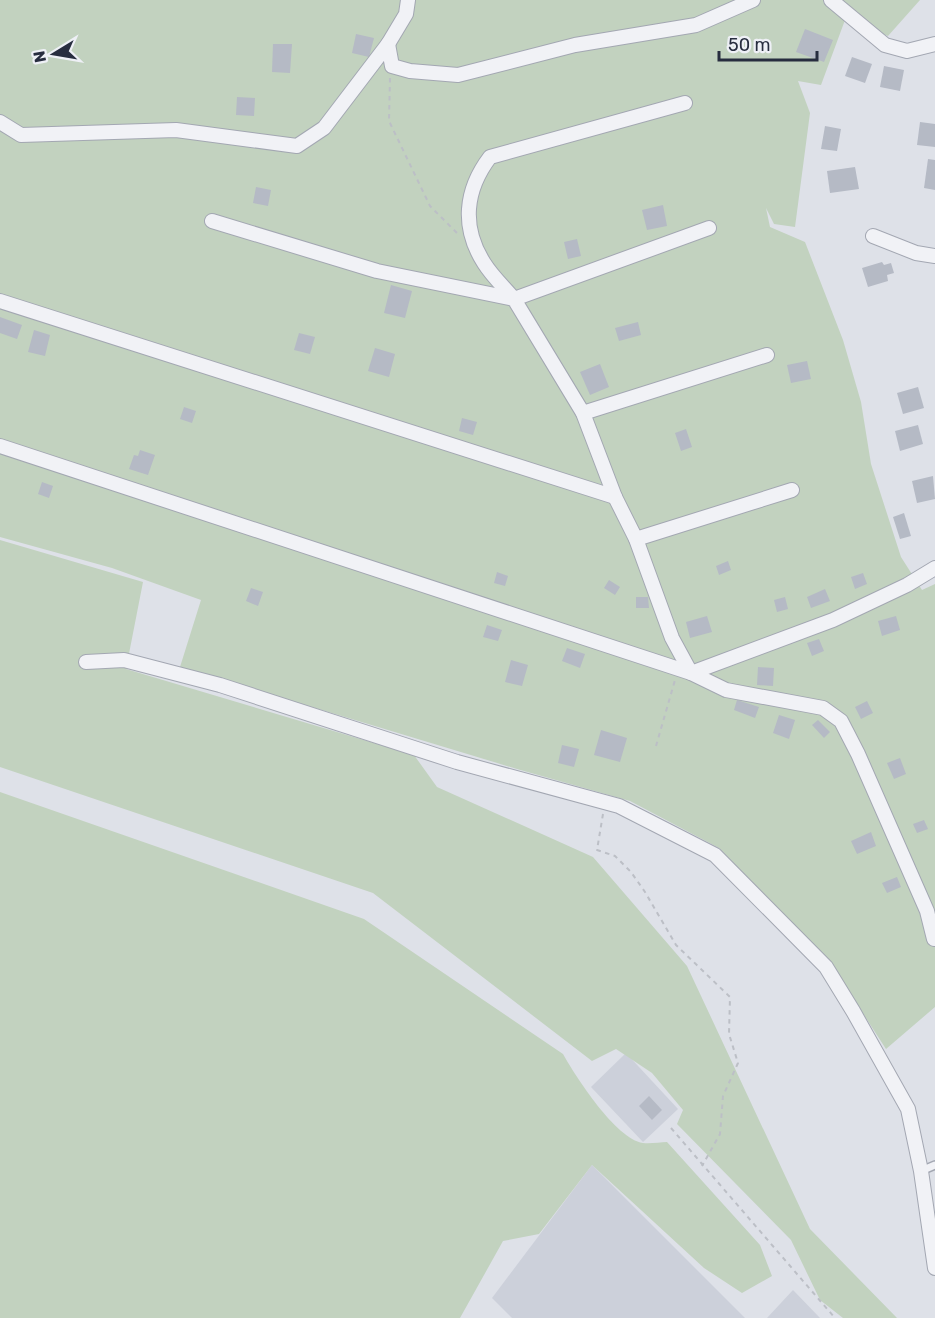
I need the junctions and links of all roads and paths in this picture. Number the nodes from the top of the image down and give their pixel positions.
1 (408, 0) edge
2 (753, 0) edge
3 (831, 0) edge
4 (388, 44) junction
5 (935, 44) edge
6 (392, 66) junction
7 (685, 103) dead end
8 (0, 122) edge
9 (212, 221) dead end
10 (709, 228) dead end
11 (459, 235) dead end
12 (873, 236) dead end
13 (935, 256) edge
14 (514, 299) junction
15 (0, 301) edge
16 (767, 355) dead end
17 (583, 413) junction
18 (0, 446) edge
19 (792, 489) dead end
20 (615, 497) junction
21 (636, 539) junction
22 (935, 568) edge
23 (86, 662) dead end
24 (685, 671) junction
25 (656, 746) dead end
26 (604, 802) junction
27 (934, 939) edge
28 (671, 1128) dead end
29 (935, 1165) edge
30 (702, 1166) junction
31 (921, 1171) junction
32 (935, 1268) edge
33 (835, 1318) edge

1 - 4 street
2 - 6 street
3 - 5 street
4 - 6 street
4 - 8 street
6 - 11 path
7 - 14 street
9 - 14 street
10 - 14 street
12 - 13 street
14 - 17 street
15 - 20 street
16 - 17 street
17 - 20 street
18 - 24 street
19 - 21 street
20 - 21 street
21 - 24 street
22 - 24 street
23 - 26 street
24 - 25 path
24 - 27 street
26 - 30 path
26 - 31 street
28 - 30 path
29 - 31 lane
30 - 33 path
31 - 32 street

